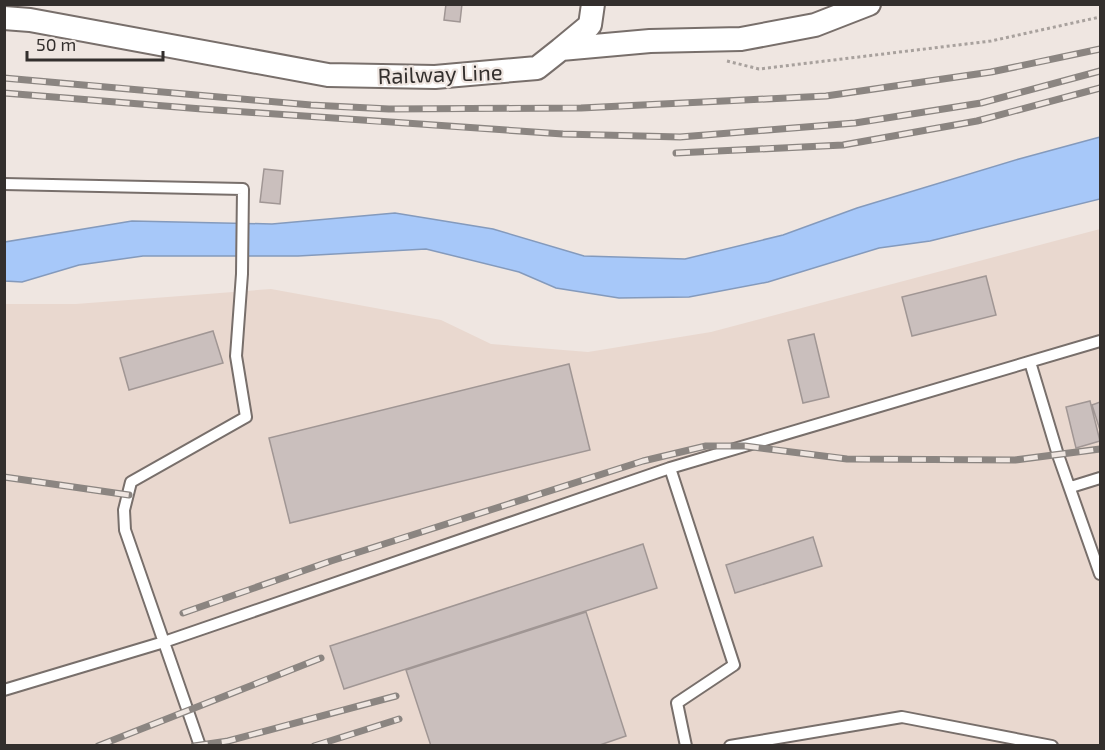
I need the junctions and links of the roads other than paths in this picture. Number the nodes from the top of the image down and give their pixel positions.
1 (593, 4) edge
2 (869, 4) edge
3 (4, 18) edge
4 (561, 49) junction
5 (4, 184) edge
6 (1101, 340) edge
7 (1030, 362) junction
8 (670, 468) junction
9 (1101, 478) edge
10 (1071, 487) junction
11 (1101, 574) edge
12 (164, 642) junction
13 (4, 690) edge
14 (200, 746) edge
15 (686, 746) edge
16 (730, 746) edge
17 (1052, 746) edge

1 - 4 street, Railway Line
2 - 4 street
3 - 4 street, Railway Line
5 - 12 lane
6 - 7 lane
7 - 8 lane
7 - 10 lane
8 - 12 lane
8 - 15 lane
9 - 10 lane
10 - 11 lane
12 - 13 lane
12 - 14 lane
16 - 17 lane

